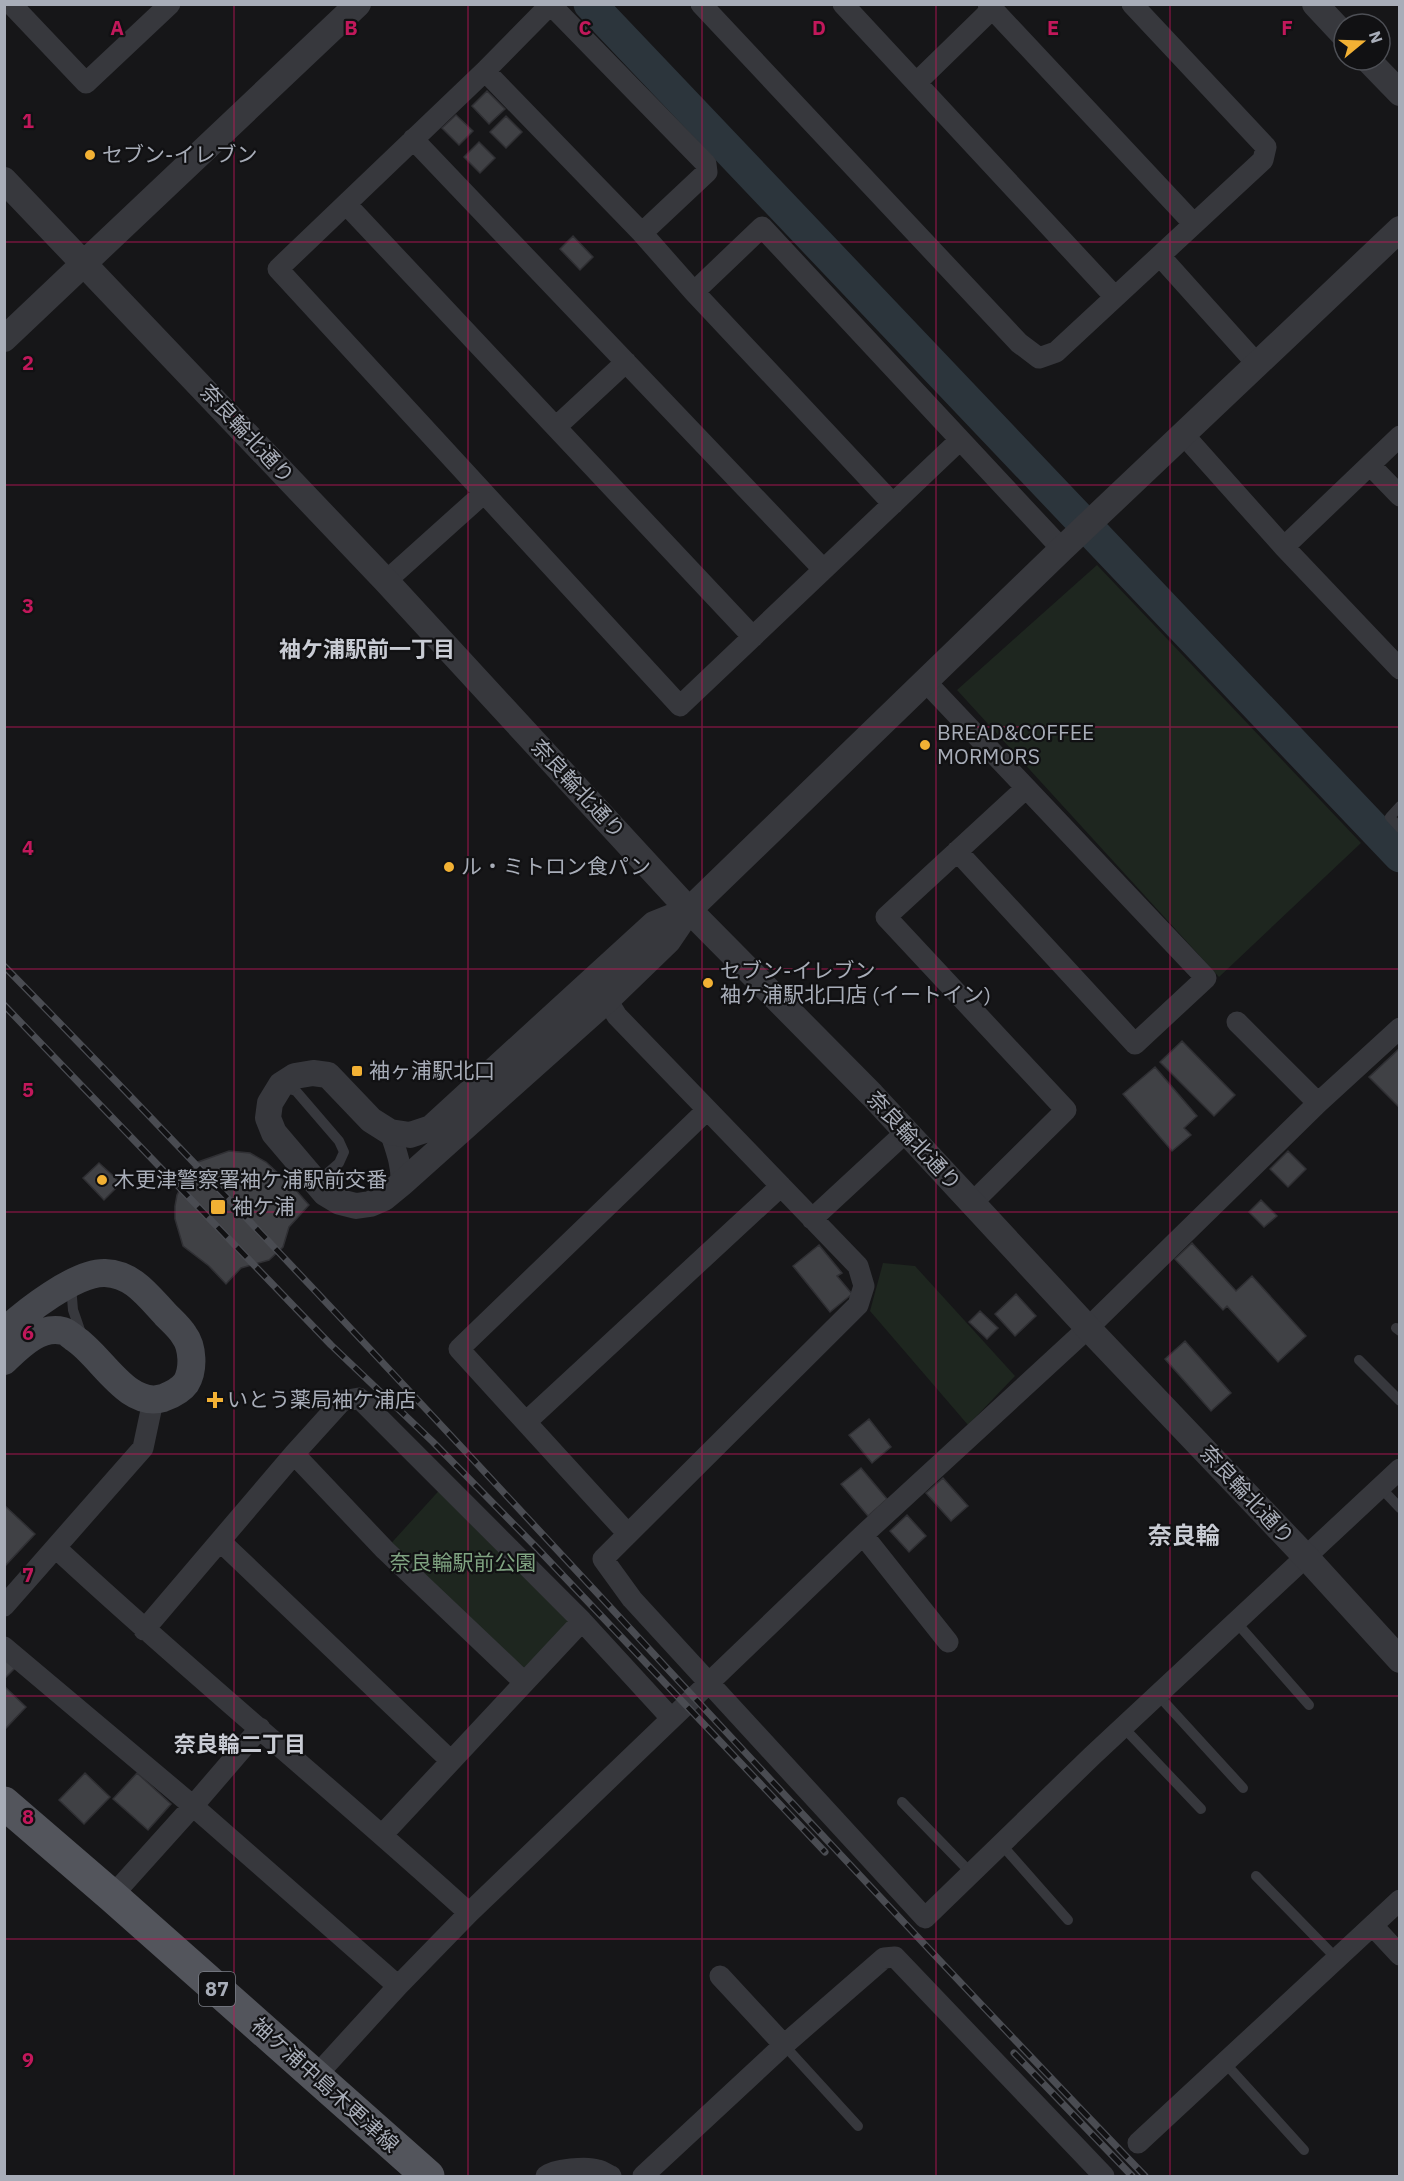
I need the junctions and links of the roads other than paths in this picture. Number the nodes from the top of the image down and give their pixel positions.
1 (170, 4) edge
2 (701, 4) edge
3 (843, 4) edge
4 (1132, 4) edge
5 (1315, 4) edge
6 (550, 5) edge
7 (990, 7) edge
8 (22, 8) edge
9 (346, 9) edge
10 (1332, 22) edge
11 (485, 71) junction
12 (1380, 72) edge
13 (916, 83) junction
14 (1400, 93) edge
15 (413, 139) junction
16 (4, 180) edge
17 (346, 204) junction
18 (1194, 225) junction
19 (1400, 229) edge
20 (642, 233) junction
21 (1160, 256) junction
22 (84, 263) junction
23 (694, 292) junction
24 (1115, 297) junction
25 (4, 339) edge
26 (626, 362) junction
27 (1257, 364) junction
28 (556, 427) junction
29 (1183, 434) junction
30 (1400, 436) edge
31 (960, 440) junction
32 (1370, 465) junction
33 (484, 493) junction
34 (1400, 496) edge
35 (893, 504) junction
36 (1284, 547) junction
37 (1062, 549) junction
38 (824, 569) junction
39 (386, 581) junction
40 (753, 637) junction
41 (1400, 669) edge
42 (925, 681) junction
43 (1026, 788) junction
44 (1400, 807) edge
45 (1400, 828) edge
46 (957, 851) junction
47 (689, 910) junction
48 (607, 1000) junction
49 (1237, 1023) dead end
50 (1400, 1028) edge
51 (281, 1085) junction
52 (1318, 1103) junction
53 (707, 1110) junction
54 (390, 1132) junction
55 (906, 1132) junction
56 (316, 1183) junction
57 (401, 1184) junction
58 (781, 1186) junction
59 (972, 1203) junction
60 (812, 1219) junction
61 (71, 1282) junction
62 (1088, 1328) junction
63 (4, 1332) edge
64 (84, 1344) junction
65 (1359, 1360) dead end
66 (4, 1361) edge
67 (153, 1401) junction
68 (1400, 1401) edge
69 (526, 1422) junction
70 (294, 1454) junction
71 (1400, 1469) edge
72 (1380, 1487) junction
73 (1400, 1508) edge
74 (628, 1534) junction
75 (863, 1535) junction
76 (221, 1542) junction
77 (56, 1548) junction
78 (1306, 1557) junction
79 (4, 1606) edge
80 (582, 1621) junction
81 (1236, 1622) junction
82 (144, 1630) junction
83 (948, 1642) dead end
84 (4, 1647) edge
85 (1400, 1660) edge
86 (524, 1682) junction
87 (707, 1683) junction
88 (1158, 1695) junction
89 (1309, 1705) dead end
90 (671, 1718) junction
91 (1123, 1727) junction
92 (260, 1728) junction
93 (451, 1761) junction
94 (1243, 1788) dead end
95 (902, 1802) dead end
96 (4, 1803) edge
97 (193, 1806) junction
98 (1201, 1809) dead end
99 (383, 1834) junction
100 (1001, 1844) junction
101 (971, 1873) junction
102 (1256, 1876) dead end
103 (112, 1896) junction
104 (1400, 1900) edge
105 (469, 1913) junction
106 (1068, 1920) dead end
107 (1373, 1926) junction
108 (1400, 1955) edge
109 (1337, 1959) junction
110 (720, 1976) dead end
111 (398, 1986) junction
112 (783, 2045) junction
113 (1225, 2063) junction
114 (315, 2077) junction
115 (858, 2126) dead end
116 (1138, 2143) dead end
117 (1304, 2150) dead end
118 (428, 2176) edge
119 (546, 2176) edge
120 (611, 2176) edge
121 (643, 2176) edge
122 (1104, 2176) edge

1 - 8 street
2 - 24 street
3 - 13 street
4 - 18 street
5 - 10 street
6 - 11 street
6 - 20 street
7 - 13 street
7 - 18 street
9 - 22 street
11 - 15 street
11 - 20 street
12 - 14 street
13 - 24 street
15 - 17 street
15 - 26 street
16 - 22 street, 奈良輪北通り
17 - 28 street
17 - 33 street
18 - 21 street
19 - 27 street
20 - 23 street
21 - 24 street
21 - 27 street
22 - 25 street
22 - 39 street, 奈良輪北通り
23 - 31 street
23 - 35 street
26 - 28 street
26 - 38 street
27 - 29 street
28 - 40 street
29 - 36 street
29 - 37 street
30 - 32 street
31 - 35 street
31 - 37 street
32 - 34 street
32 - 36 street
33 - 39 street
33 - 40 street
35 - 38 street
36 - 41 street
37 - 42 street
38 - 40 street
39 - 47 street, 奈良輪北通り
42 - 43 street
42 - 47 street
43 - 46 street
43 - 46 street
44 - 45 lane
46 - 59 street
47 - 48 street
47 - 54 street
47 - 55 street, 奈良輪北通り
48 - 53 street
48 - 57 street
49 - 52 street
50 - 52 street
51 - 54 street
51 - 56 street
51 - 56 lane
52 - 62 street
53 - 58 street
53 - 69 street
54 - 57 street
55 - 59 street, 奈良輪北通り
55 - 60 street
56 - 57 street
58 - 60 street
58 - 69 street
59 - 62 street, 奈良輪北通り
60 - 74 street
61 - 63 main road
61 - 64 lane
61 - 67 main road
62 - 75 street
62 - 78 street, 奈良輪北通り
64 - 66 main road
64 - 67 main road
65 - 68 lane
67 - 77 street
69 - 74 street
70 - 76 street
70 - 80 street
70 - 86 street
71 - 72 street
72 - 73 lane
72 - 78 street
74 - 87 street
75 - 83 street
75 - 87 street
76 - 82 street
76 - 93 street
77 - 79 street
77 - 82 street
78 - 81 street
78 - 85 street, 奈良輪北通り
80 - 86 street
80 - 90 street
81 - 88 street
81 - 89 lane
82 - 92 street
84 - 97 street
86 - 93 street
87 - 90 street
87 - 101 street
88 - 91 street
88 - 94 lane
90 - 105 street
91 - 98 lane
91 - 100 street
92 - 97 street
92 - 99 street
93 - 99 street
95 - 101 lane
96 - 103 main road, 袖ケ浦中島木更津線 / 87
97 - 103 street
97 - 111 street
99 - 105 street
100 - 101 street
100 - 106 lane
102 - 109 lane
103 - 114 main road, 袖ケ浦中島木更津線 / 87
104 - 107 street
105 - 111 street
107 - 108 street
107 - 109 street
109 - 113 street
110 - 112 street
111 - 114 street
112 - 115 lane
112 - 121 street
112 - 122 street
113 - 116 street
113 - 117 lane
114 - 118 main road, 袖ケ浦中島木更津線 / 87
119 - 120 street

